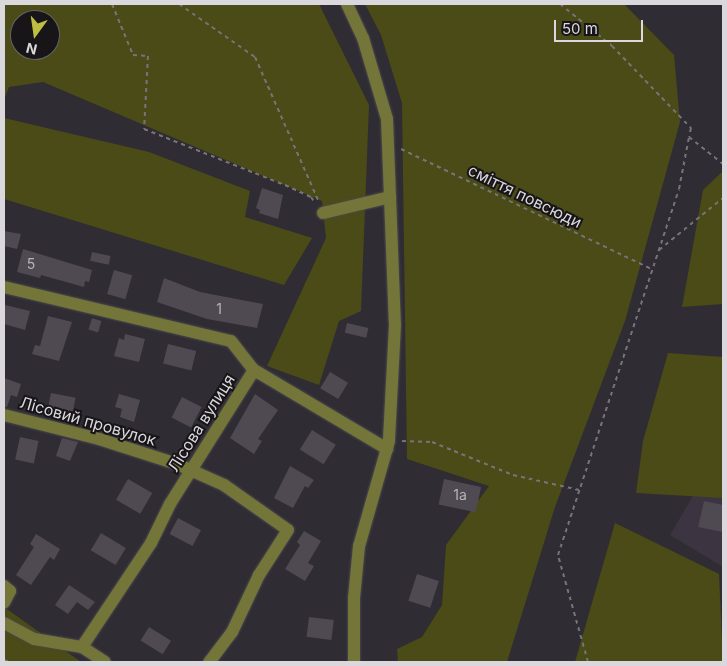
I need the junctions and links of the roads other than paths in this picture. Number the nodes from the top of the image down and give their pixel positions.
1 (346, 4) edge
2 (390, 197) junction
3 (323, 213) road end
4 (4, 287) edge
5 (254, 370) junction
6 (4, 415) edge
7 (388, 445) junction
8 (191, 470) junction
9 (4, 586) edge
10 (4, 604) edge
11 (4, 623) edge
12 (82, 647) junction
13 (105, 662) edge
14 (209, 662) edge
15 (354, 662) edge

1 - 2 street
2 - 3 street
2 - 7 street
4 - 5 street, Лісова вулиця
5 - 7 street
5 - 8 street, Лісова вулиця
6 - 8 street, Лісовий провулок
7 - 15 street
8 - 12 street, Лісова вулиця
8 - 14 street, Лісовий провулок
9 - 10 street
11 - 12 street
12 - 13 street

